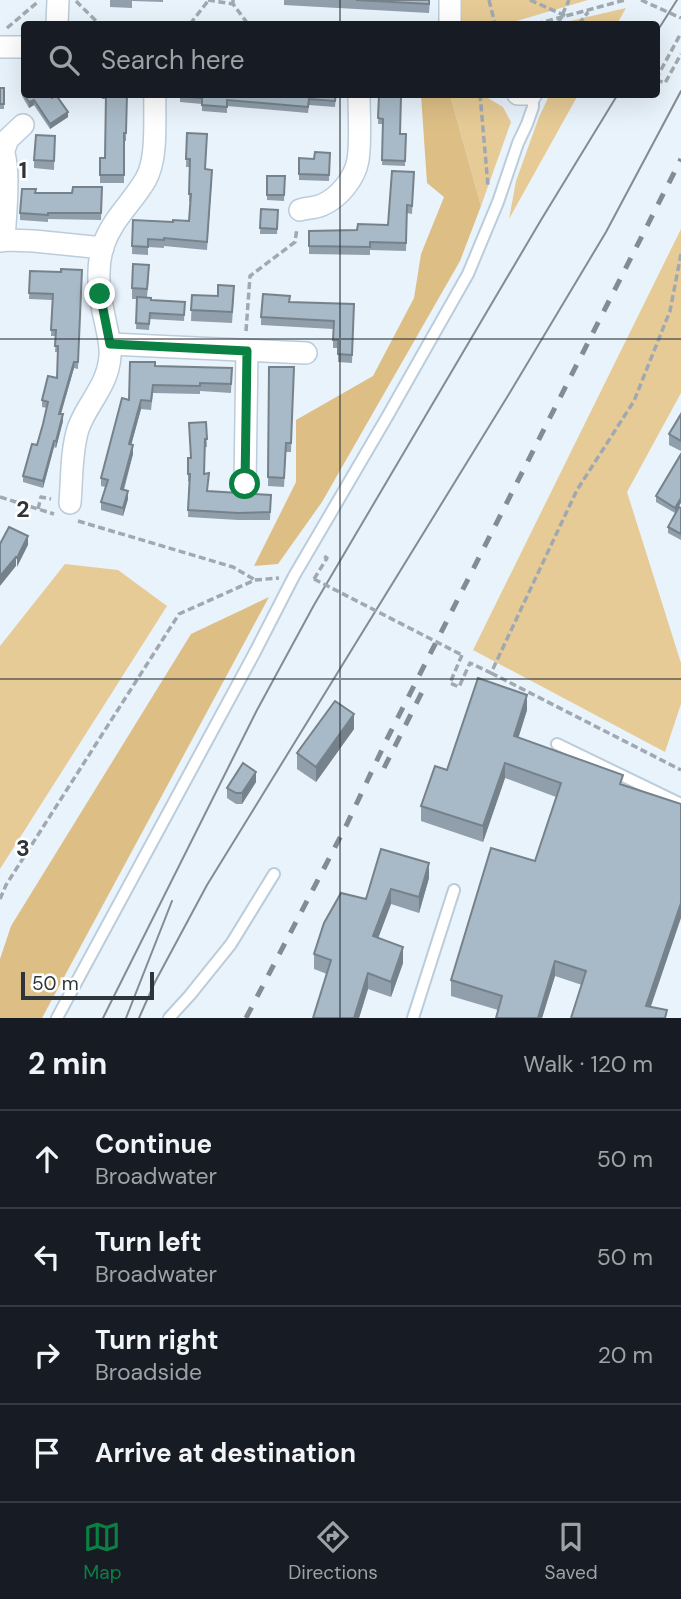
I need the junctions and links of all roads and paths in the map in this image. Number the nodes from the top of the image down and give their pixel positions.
1 (40, 0) edge
2 (58, 0) edge
3 (74, 0) edge
4 (450, 0) edge
5 (489, 0) edge
6 (530, 0) edge
7 (569, 0) edge
8 (625, 0) edge
9 (641, 0) edge
10 (208, 1) edge
11 (233, 2) edge
12 (589, 11) junction
13 (561, 16) junction
14 (681, 18) edge
15 (57, 21) edge
16 (96, 21) edge
17 (192, 21) edge
18 (246, 21) edge
19 (450, 21) edge
20 (494, 21) edge
21 (545, 21) edge
22 (559, 21) edge
23 (581, 21) edge
24 (681, 33) edge
25 (0, 34) edge
26 (0, 47) edge
27 (21, 47) edge
28 (681, 54) edge
29 (660, 72) edge
30 (660, 81) edge
31 (155, 98) edge
32 (359, 98) edge
33 (480, 98) edge
34 (532, 98) edge
35 (23, 125) dead end
36 (2, 147) edge
37 (488, 185) dead end
38 (300, 209) joint
39 (2, 241) edge
40 (103, 248) junction
41 (681, 254) edge
42 (110, 344) junction
43 (246, 351) junction
44 (306, 354) dead end
45 (245, 484) dead end
46 (0, 498) edge
47 (70, 513) junction
48 (313, 571) dead end
49 (293, 576) junction
50 (255, 580) junction
51 (491, 673) junction
52 (557, 744) dead end
53 (681, 770) edge
54 (681, 804) edge
55 (274, 874) dead end
56 (454, 890) dead end
57 (0, 899) edge
58 (57, 1018) edge
59 (169, 1018) edge
60 (413, 1018) edge

1 - 25 path
2 - 15 street
3 - 16 path
4 - 19 street
5 - 20 path
6 - 13 path
7 - 13 path
8 - 12 path
9 - 14 path, bridge
10 - 11 path
10 - 17 path
11 - 18 path
12 - 13 path
12 - 23 path
13 - 21 path
13 - 22 path
24 - 29 path
26 - 27 street
28 - 30 path
31 - 40 street
32 - 38 street
33 - 37 path
34 - 49 lane
35 - 36 street
36 - 39 street
38 - 43 path
39 - 40 street
40 - 42 street
41 - 51 path
42 - 43 street
42 - 47 street
43 - 44 street
43 - 45 street
46 - 47 path
47 - 50 path
48 - 51 path, bridge
49 - 50 path
49 - 58 lane
50 - 57 path
51 - 53 path
52 - 54 lane
55 - 59 lane
56 - 60 lane

